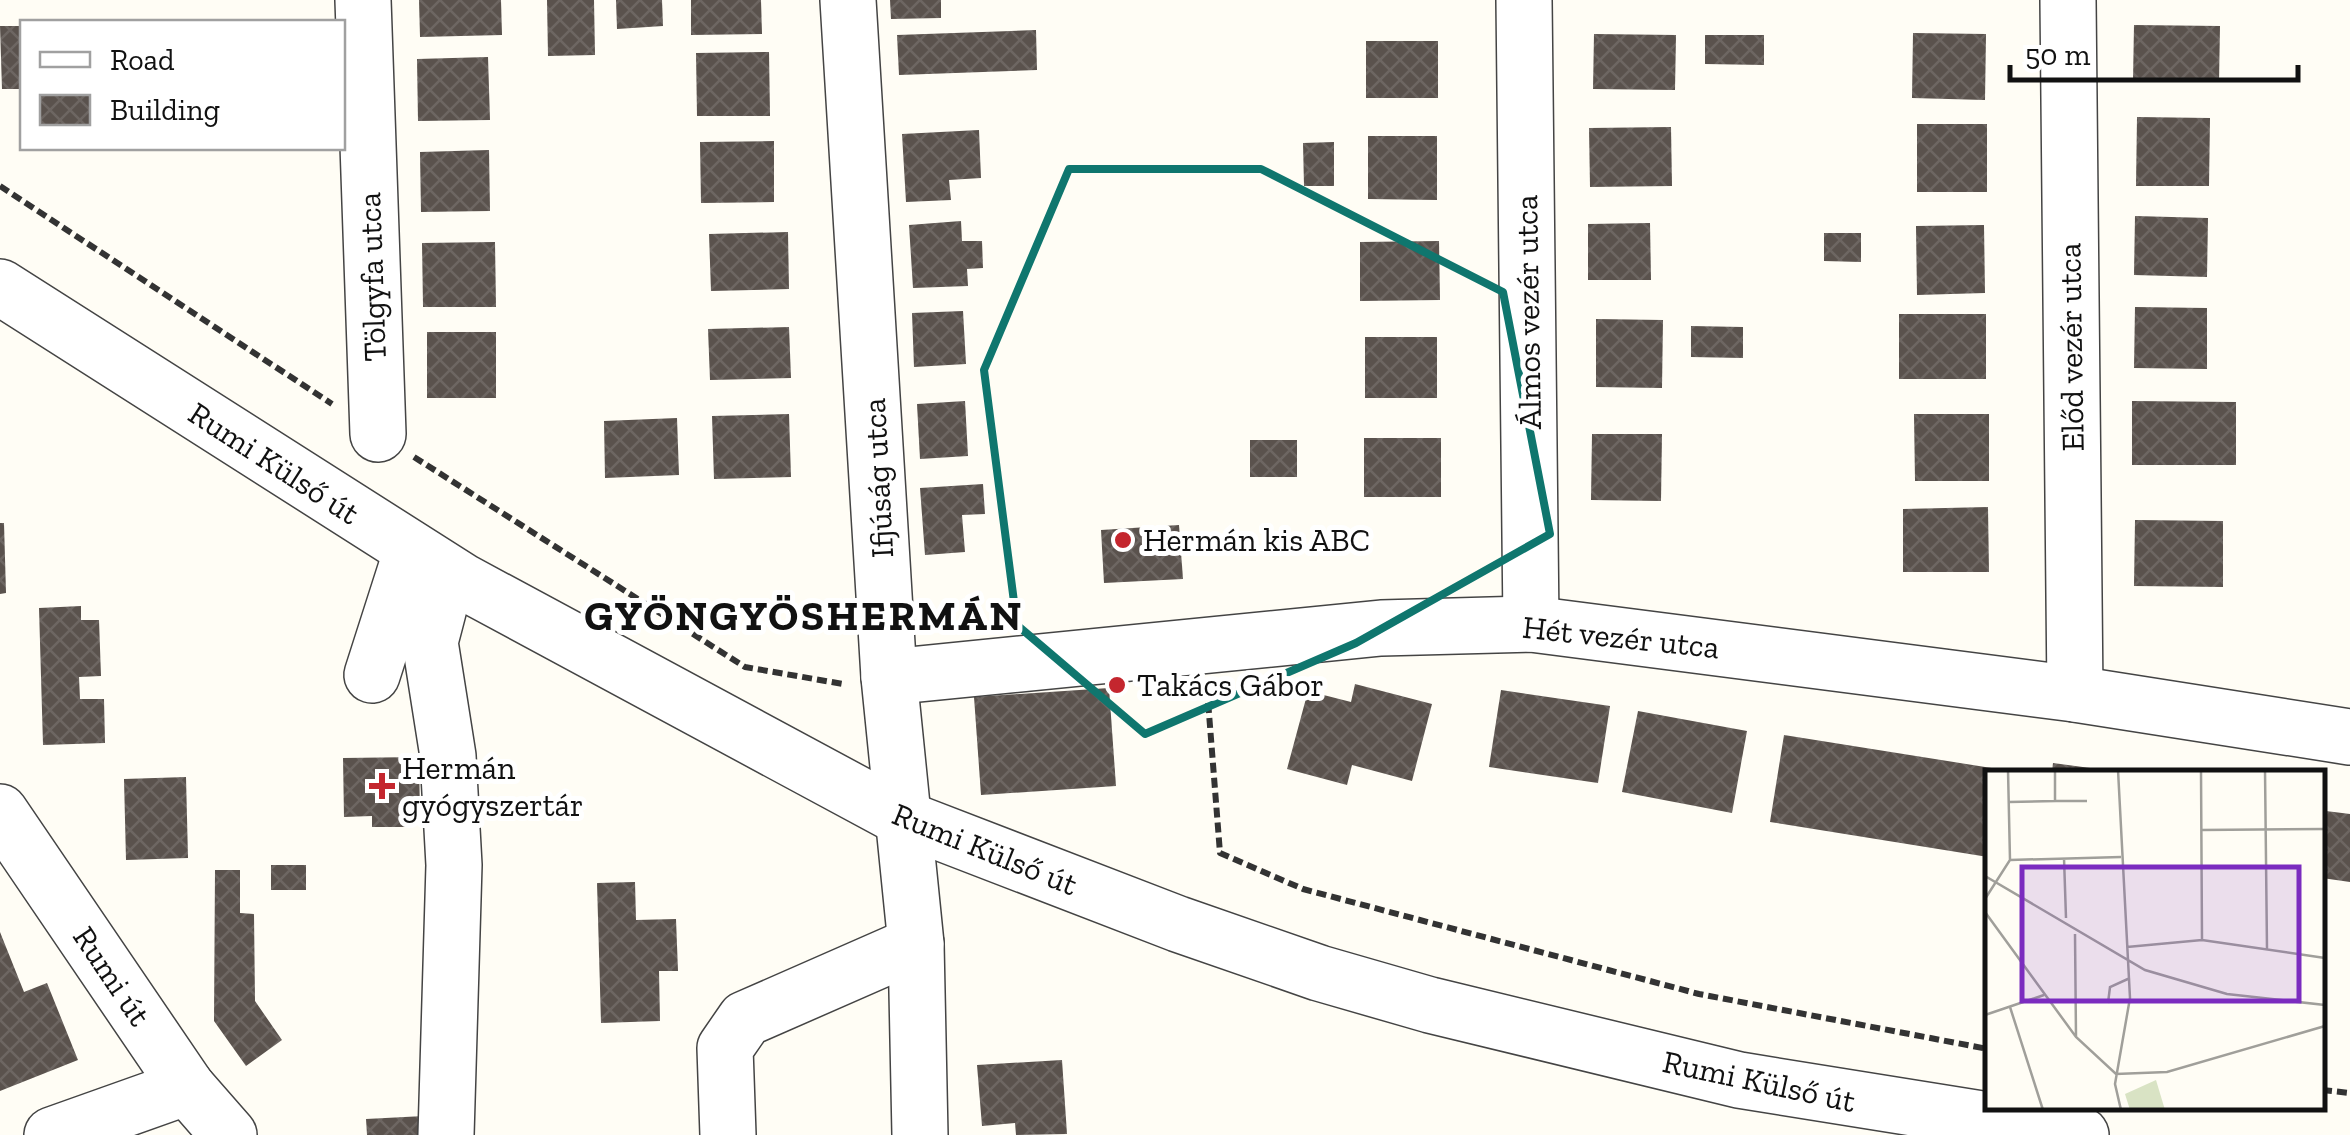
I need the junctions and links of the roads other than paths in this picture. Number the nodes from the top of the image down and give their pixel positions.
1 (363, 0) edge
2 (848, 0) edge
3 (1524, 0) edge
4 (2068, 0) edge
5 (0, 286) edge
6 (378, 434) road end
7 (430, 562) junction
8 (1531, 624) junction
9 (372, 675) dead end
10 (889, 677) junction
11 (2075, 694) junction
12 (2350, 737) edge
13 (0, 812) edge
14 (900, 817) junction
15 (916, 944) junction
16 (187, 1086) junction
17 (52, 1135) edge
18 (229, 1135) edge
19 (446, 1135) edge
20 (728, 1135) edge
21 (920, 1135) edge
22 (2080, 1135) edge

1 - 6 street, Tölgyfa utca
2 - 10 street, Ifjúság utca
3 - 8 street, Álmos vezér utca
4 - 11 street, Előd vezér utca
5 - 7 street, Rumi Külső út
7 - 9 street
7 - 14 street, Rumi Külső út
7 - 19 street
8 - 10 street, Hét vezér utca
8 - 11 street, Hét vezér utca
10 - 14 street, Ifjúság utca
11 - 12 street, Hét vezér utca
13 - 16 street, Rumi út
14 - 15 street, Ifjúság utca
14 - 22 street, Rumi Külső út
15 - 20 street
15 - 21 street, Ifjúság utca
16 - 17 street
16 - 18 street, Rumi út

